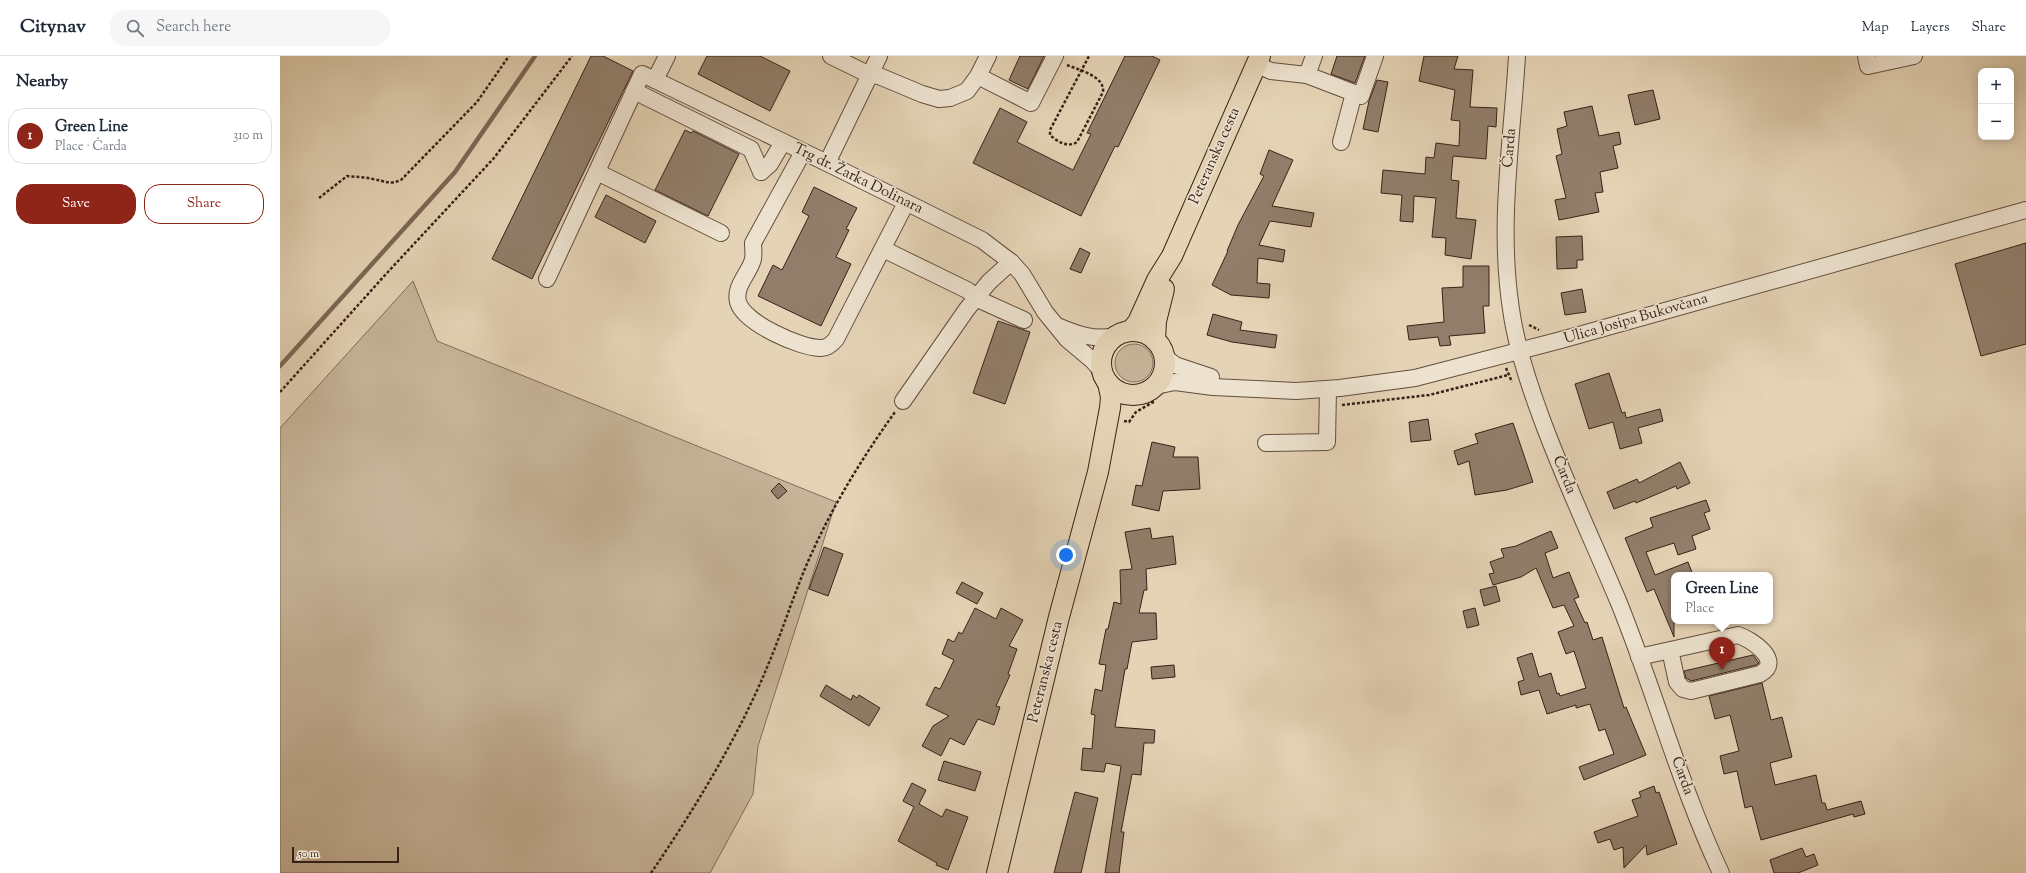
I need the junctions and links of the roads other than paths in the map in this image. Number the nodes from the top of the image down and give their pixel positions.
1 (667, 56) edge
2 (831, 56) edge
3 (879, 56) edge
4 (988, 56) edge
5 (1314, 56) edge
6 (1375, 56) edge
7 (1517, 56) edge
8 (1914, 56) edge
9 (1054, 57) edge
10 (1258, 60) edge
11 (1867, 61) edge
12 (870, 75) junction
13 (1307, 75) junction
14 (978, 76) junction
15 (655, 80) junction
16 (634, 91) junction
17 (1354, 94) junction
18 (783, 142) junction
19 (1341, 142) dead end
20 (799, 158) junction
21 (827, 163) junction
22 (597, 172) junction
23 (761, 172) junction
24 (906, 203) junction
25 (2026, 210) edge
26 (721, 233) dead end
27 (883, 249) junction
28 (1172, 256) junction
29 (1011, 262) junction
30 (547, 279) dead end
31 (976, 297) junction
32 (1024, 320) dead end
33 (1055, 325) junction
34 (1123, 334) junction
35 (1155, 340) junction
36 (1520, 350) junction
37 (1165, 357) junction
38 (1105, 377) junction
39 (1239, 387) junction
40 (1328, 389) junction
41 (1148, 390) junction
42 (903, 401) road end
43 (1266, 443) dead end
44 (1098, 472) junction
45 (1670, 650) junction
46 (1639, 657) junction
47 (998, 873) edge
48 (1721, 873) edge

1 - 15 street
2 - 12 street
3 - 12 street
4 - 14 street
5 - 13 street
6 - 17 street
7 - 36 street, Čarda
8 - 11 street
9 - 14 street
10 - 13 street
10 - 28 main road, Peteranska cesta
12 - 14 street
12 - 21 street
13 - 17 street
15 - 16 street
15 - 18 street, Trg dr. Žarka Dolinara
16 - 22 street
16 - 23 street
17 - 19 street
18 - 20 street, Trg dr. Žarka Dolinara
18 - 23 street
20 - 21 street, Trg dr. Žarka Dolinara
20 - 23 street
20 - 27 street
21 - 24 street, Trg dr. Žarka Dolinara
22 - 26 street
22 - 30 street
24 - 27 street
24 - 29 street, Trg dr. Žarka Dolinara
25 - 36 street, Ulica Josipa Bukovčana
27 - 31 street
28 - 34 main road, Peteranska cesta
28 - 35 main road, Peteranska cesta
29 - 31 street
29 - 33 street, Trg dr. Žarka Dolinara
31 - 32 street
31 - 42 street
33 - 34 street, Trg dr. Žarka Dolinara
33 - 38 street, Trg dr. Žarka Dolinara
34 - 35 main road
34 - 38 main road
35 - 37 main road
36 - 40 street, Ulica Josipa Bukovčana
36 - 46 street, Čarda
37 - 39 street, Ulica Josipa Bukovčana
37 - 41 main road
38 - 41 main road
38 - 44 main road, Peteranska cesta
39 - 40 street, Ulica Josipa Bukovčana
39 - 41 street, Ulica Josipa Bukovčana
40 - 43 street
41 - 44 main road, Peteranska cesta
44 - 47 main road, Peteranska cesta
45 - 45 street
45 - 46 street
46 - 48 street, Čarda

